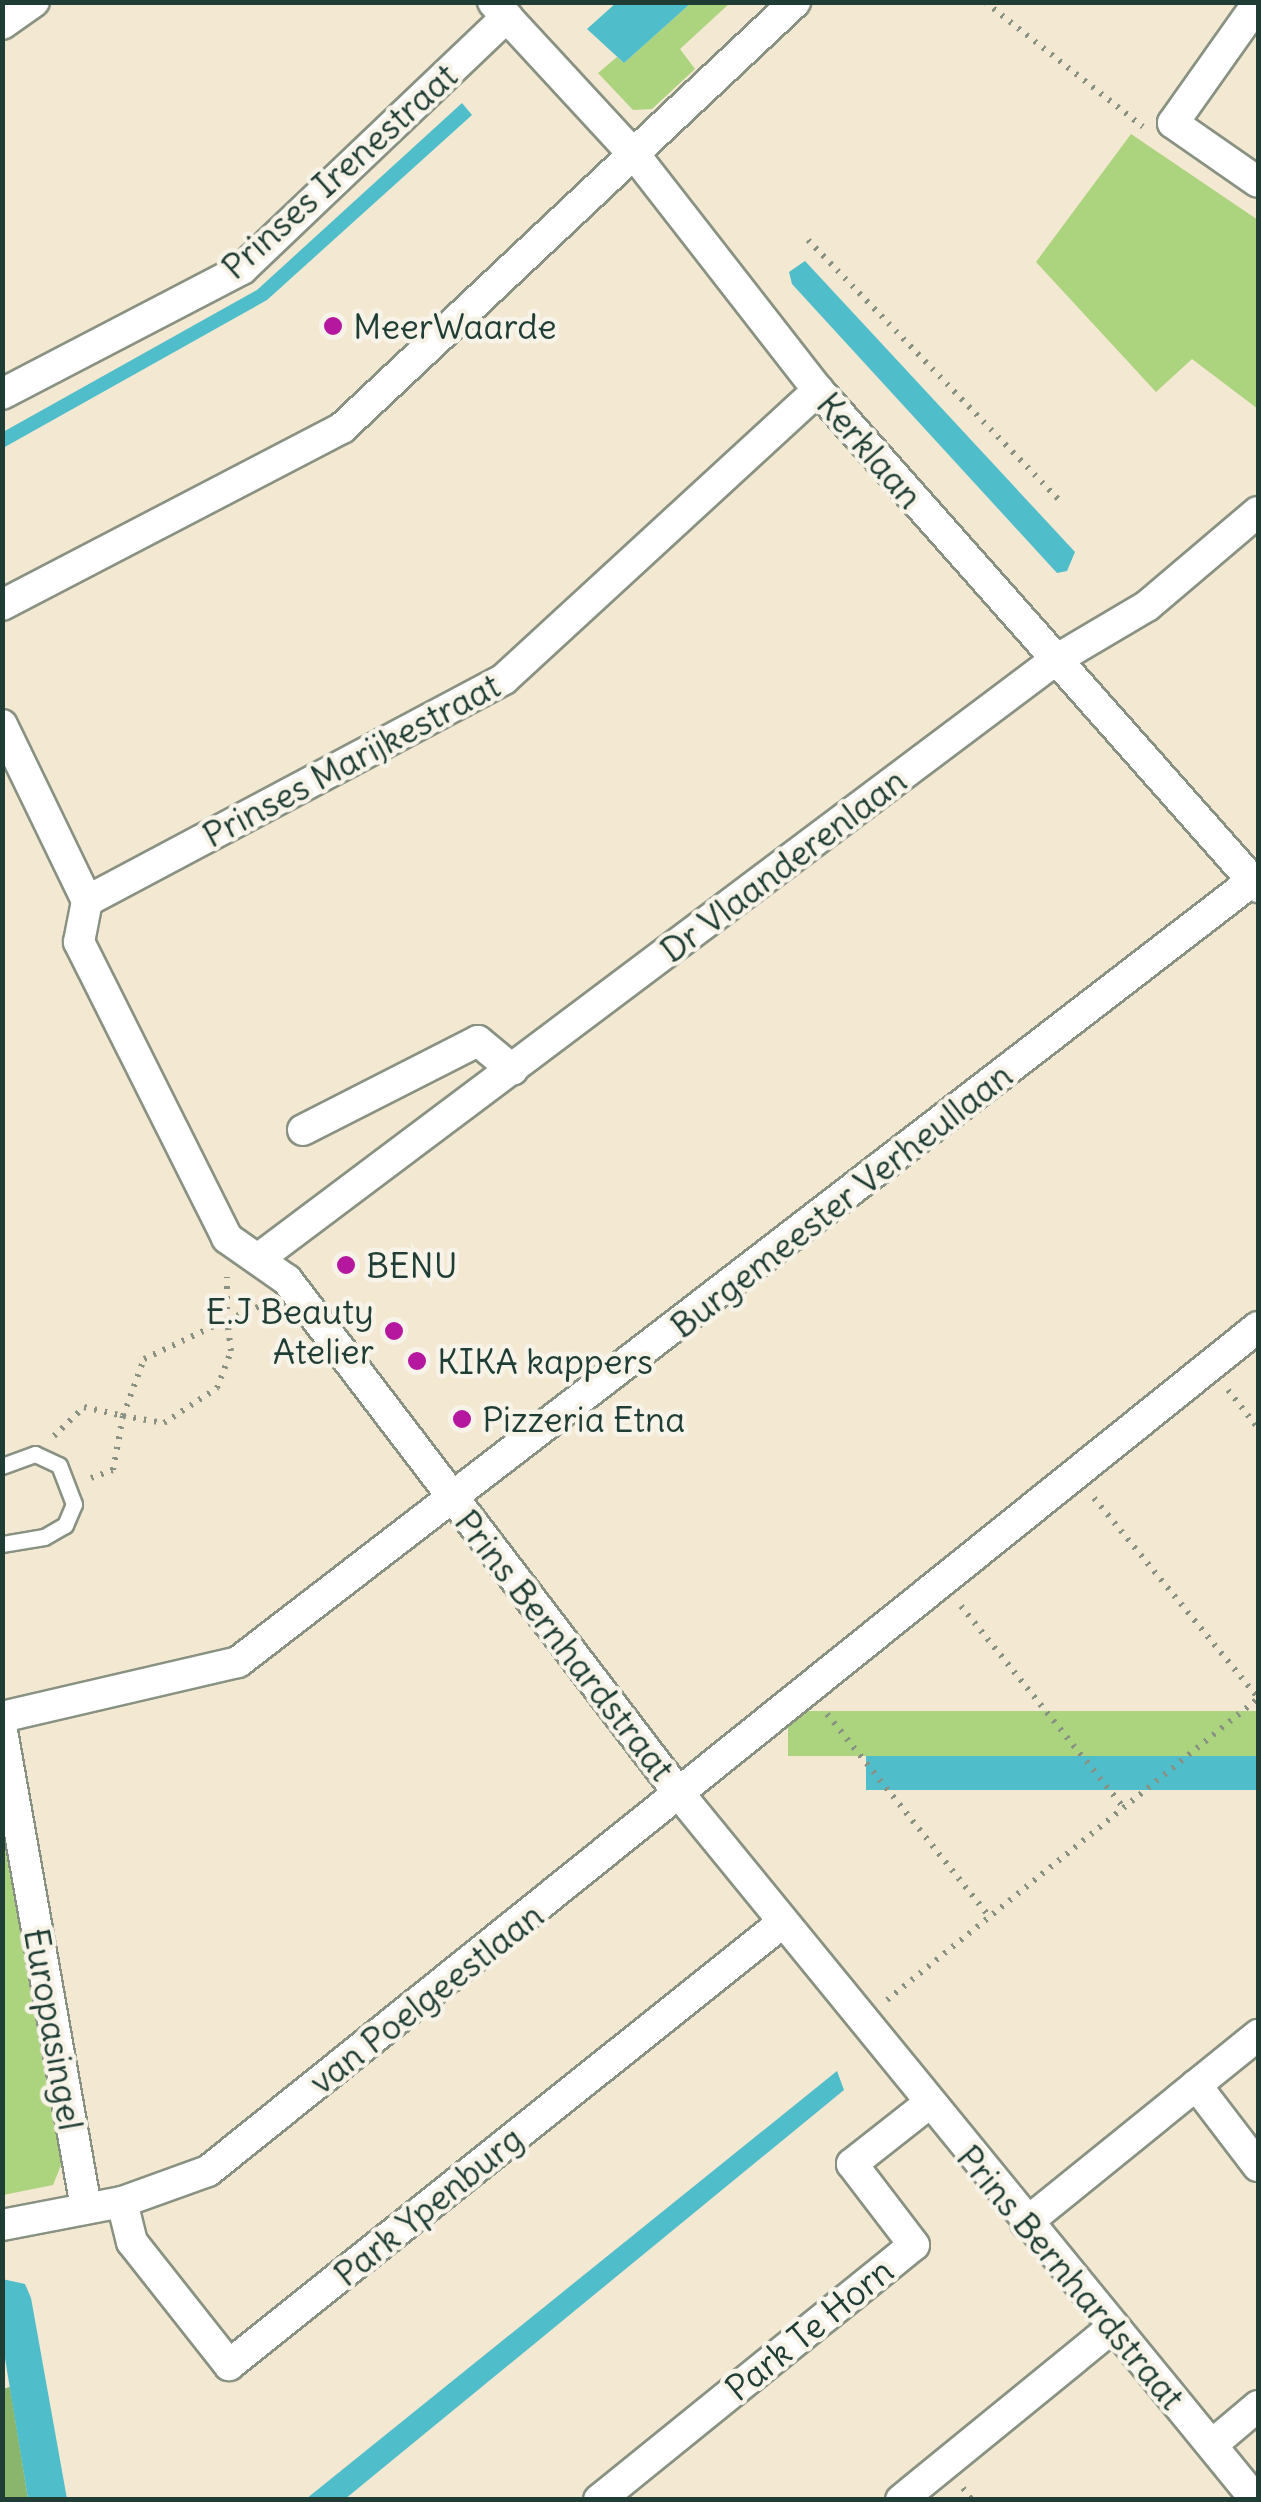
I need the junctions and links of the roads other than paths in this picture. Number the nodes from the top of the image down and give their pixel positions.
1 (34, 2) edge
2 (795, 2) edge
3 (1258, 3) edge
4 (500, 10) edge
5 (2, 24) edge
6 (638, 159) junction
7 (1258, 182) edge
8 (818, 390) junction
9 (2, 394) edge
10 (1258, 512) edge
11 (2, 605) edge
12 (1054, 660) junction
13 (2, 725) edge
14 (1255, 884) edge
15 (87, 902) junction
16 (513, 1070) junction
17 (303, 1130) dead end
18 (258, 1258) junction
19 (1258, 1327) edge
20 (2, 1466) edge
21 (454, 1500) junction
22 (2, 1544) edge
23 (2, 1717) edge
24 (2, 1731) edge
25 (681, 1796) junction
26 (782, 1924) junction
27 (1258, 2036) edge
28 (1196, 2085) junction
29 (928, 2105) junction
30 (1256, 2155) edge
31 (122, 2202) junction
32 (86, 2209) junction
33 (1026, 2223) junction
34 (2, 2225) edge
35 (1111, 2329) junction
36 (1258, 2406) edge
37 (1213, 2444) junction
38 (599, 2500) edge
39 (901, 2500) edge
40 (1256, 2500) edge

1 - 5 street
2 - 6 street
3 - 7 street
4 - 6 street, Kerklaan
4 - 9 street, Prinses Irenestraat
6 - 8 street, Kerklaan
6 - 11 street
8 - 12 street, Kerklaan
8 - 15 street, Prinses Marijkestraat
10 - 12 street, Dr Vlaanderenlaan
12 - 14 street, Kerklaan
12 - 16 street, Dr Vlaanderenlaan
13 - 15 street
14 - 21 street, Burgemeester Verheullaan
15 - 18 street, Prins Bernhardstraat
16 - 17 street
16 - 18 street, Dr Vlaanderenlaan
18 - 21 street, Prins Bernhardstraat
19 - 25 street, van Poelgeestlaan
20 - 22 lane
21 - 23 street, Burgemeester Verheullaan
21 - 25 street, Prins Bernhardstraat
24 - 32 street, Europasingel
25 - 26 street, Prins Bernhardstraat
25 - 31 street, van Poelgeestlaan
26 - 29 street, Prins Bernhardstraat
26 - 31 street, Park Ypenburg
27 - 28 street
28 - 30 street
28 - 33 street
29 - 33 street, Prins Bernhardstraat
29 - 38 street, Park Te Horn
31 - 32 street, van Poelgeestlaan
32 - 34 street, van Poelgeestlaan
33 - 35 street, Prins Bernhardstraat
35 - 37 street, Prins Bernhardstraat
35 - 39 street
36 - 37 street
37 - 40 street, Prins Bernhardstraat

